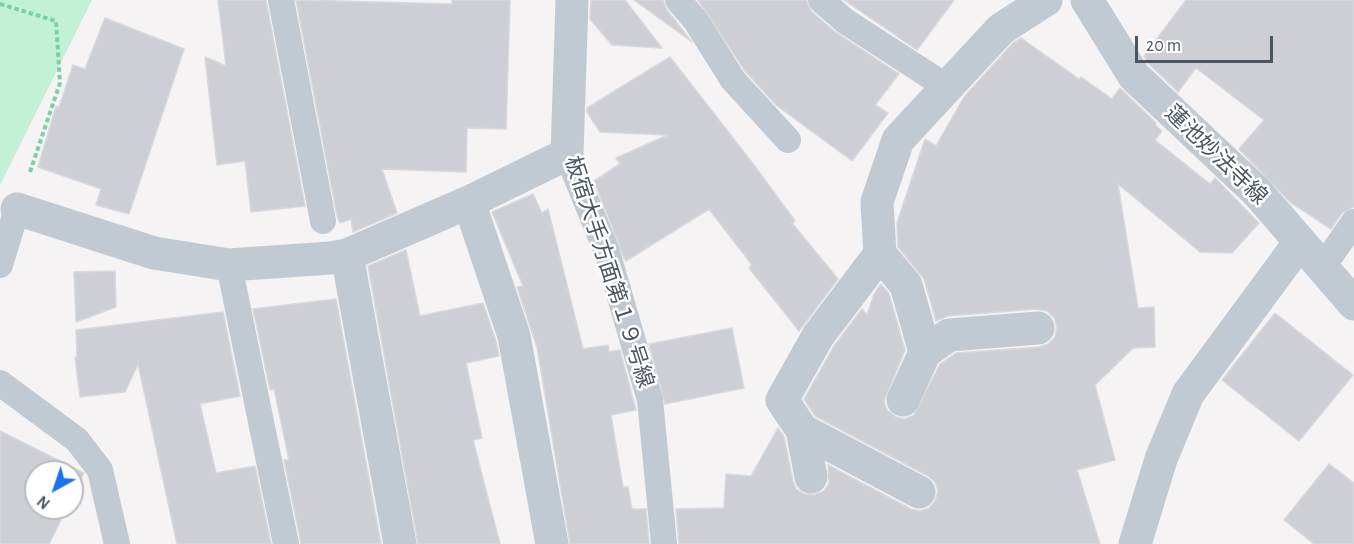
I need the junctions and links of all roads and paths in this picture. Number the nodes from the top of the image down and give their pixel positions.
1 (281, 0) edge
2 (572, 0) edge
3 (678, 0) edge
4 (821, 0) edge
5 (1046, 0) edge
6 (1087, 0) edge
7 (0, 4) edge
8 (947, 87) junction
9 (789, 140) dead end
10 (567, 154) junction
11 (469, 202) junction
12 (17, 209) junction
13 (323, 221) dead end
14 (1354, 222) edge
15 (1300, 242) junction
16 (880, 254) junction
17 (347, 255) junction
18 (0, 265) edge
19 (229, 265) junction
20 (1322, 268) junction
21 (1354, 304) edge
22 (1038, 328) dead end
23 (925, 352) junction
24 (0, 384) edge
25 (903, 400) dead end
26 (802, 430) junction
27 (811, 477) dead end
28 (920, 492) dead end
29 (117, 544) edge
30 (286, 544) edge
31 (400, 544) edge
32 (552, 544) edge
33 (664, 544) edge
34 (1135, 544) edge

1 - 13 lane
2 - 10 street, 板宿大手方面第１９号線
3 - 9 lane
4 - 8 lane
5 - 8 street
6 - 15 street, 蓮池妙法寺線
7 - 12 path
8 - 16 street
10 - 11 street
10 - 33 lane, 板宿大手方面第１９号線
11 - 17 street
11 - 32 street
12 - 18 lane
12 - 19 street
14 - 20 lane
15 - 20 street, 蓮池妙法寺線
15 - 34 street
16 - 23 street
16 - 26 street
17 - 19 street
17 - 31 street
19 - 30 lane
20 - 21 street, 蓮池妙法寺線
22 - 23 street
23 - 25 street
24 - 29 lane
26 - 27 street
26 - 28 street

